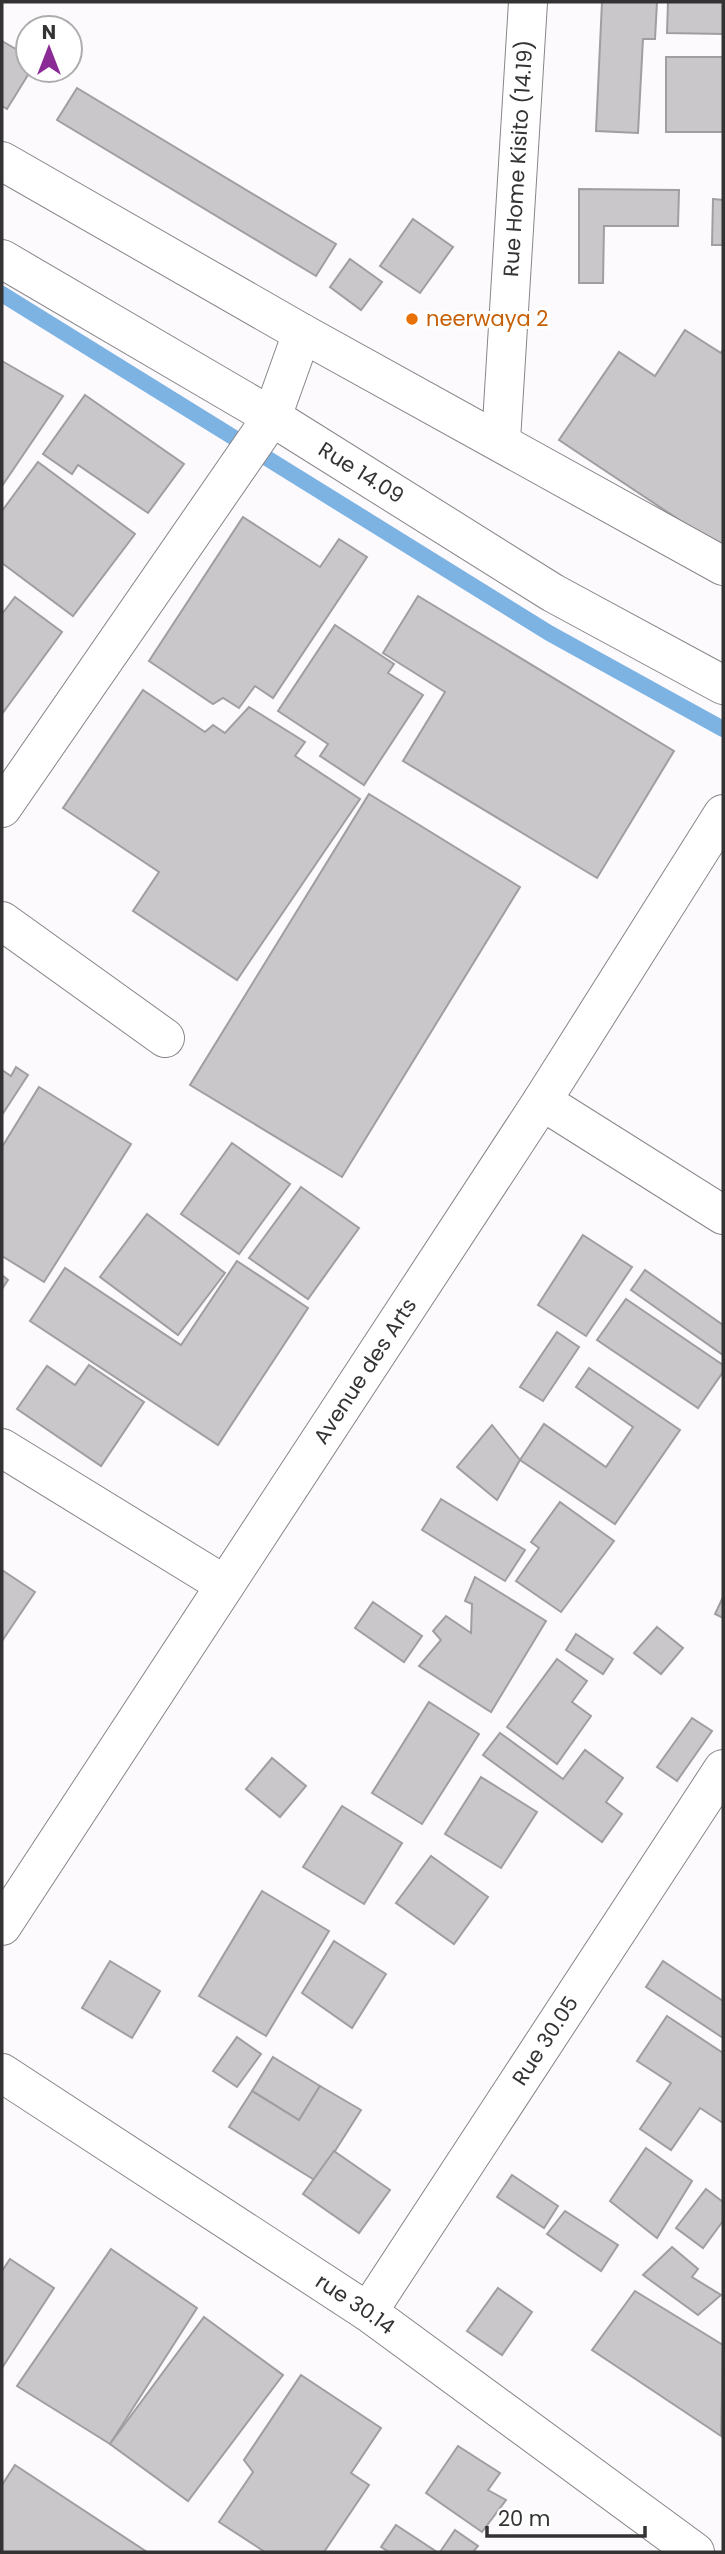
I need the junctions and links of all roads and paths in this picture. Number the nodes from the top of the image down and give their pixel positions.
1 (528, 2) edge
2 (2, 161) edge
3 (2, 259) edge
4 (302, 333) junction
5 (272, 417) junction
6 (501, 440) junction
7 (723, 566) edge
8 (723, 685) edge
9 (2, 808) edge
10 (723, 814) edge
11 (723, 864) edge
12 (678, 887) junction
13 (2, 921) edge
14 (165, 1038) dead end
15 (542, 1101) junction
16 (723, 1215) edge
17 (2, 1448) edge
18 (225, 1585) junction
19 (723, 1769) edge
20 (2, 1926) edge
21 (2, 2073) edge
22 (368, 2312) junction
23 (695, 2552) edge

1 - 6 street, Rue Home Kisito (14.19)
2 - 4 street
3 - 5 street, Rue 14.09
4 - 5 street
4 - 6 street
5 - 8 street, Rue 14.09
5 - 9 street
6 - 7 street
10 - 12 street, Avenue des Arts
11 - 12 street
12 - 15 street, Avenue des Arts
13 - 14 street
15 - 16 street
15 - 18 street, Avenue des Arts
17 - 18 street
18 - 20 street, Avenue des Arts
19 - 22 street, Rue 30.05
21 - 22 street, rue 30.14
22 - 23 street, rue 30.14

